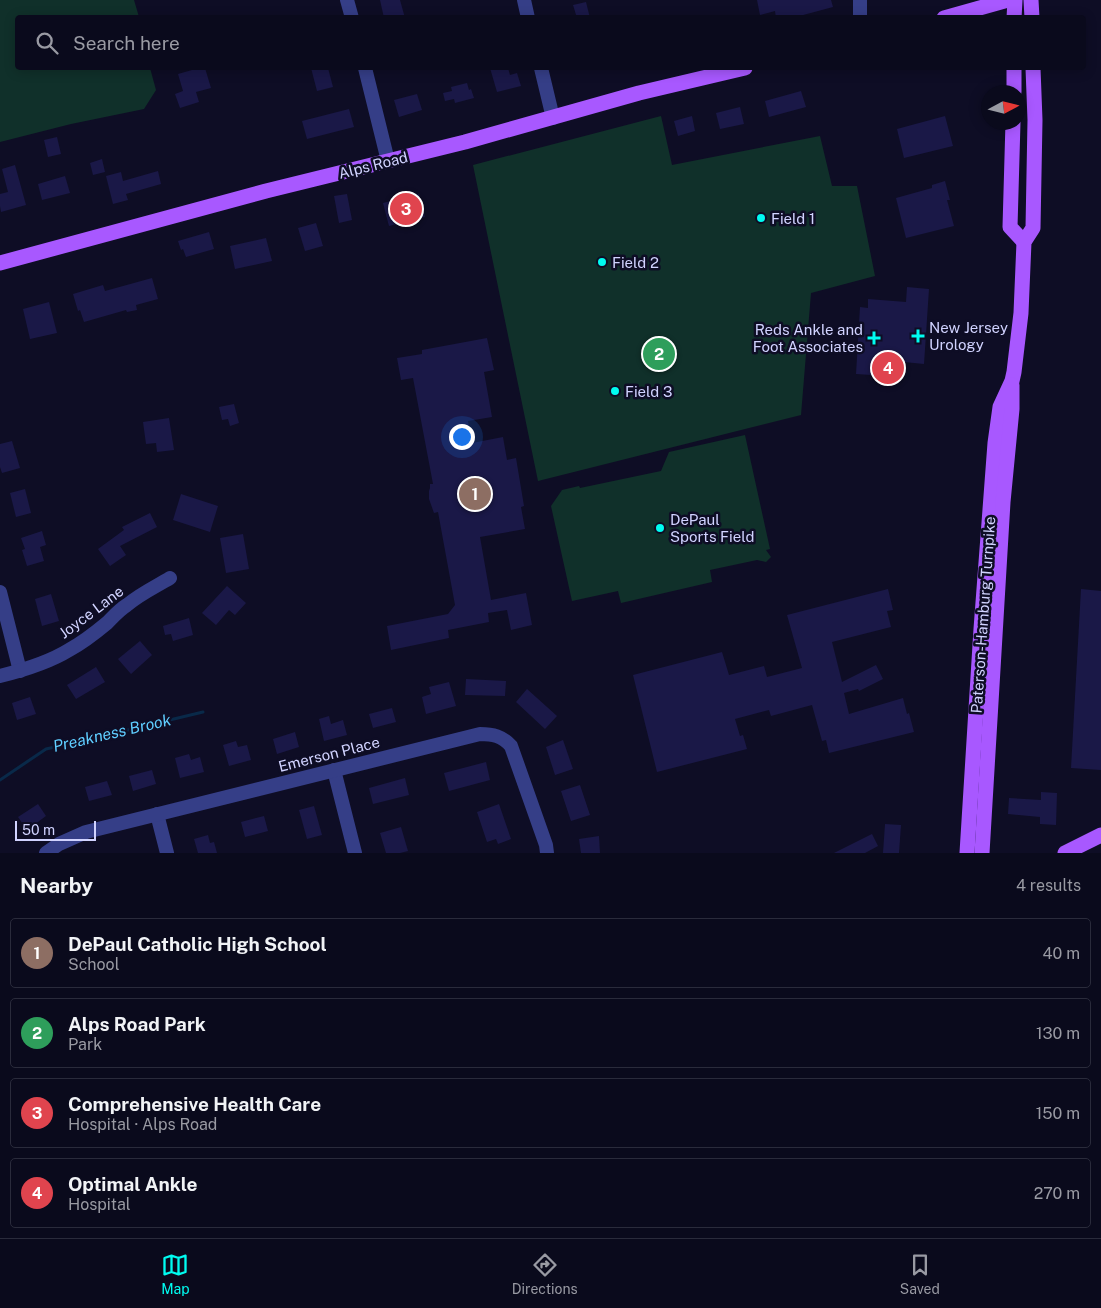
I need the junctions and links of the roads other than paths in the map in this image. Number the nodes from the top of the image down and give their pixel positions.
1 (347, 0) edge
2 (524, 0) edge
3 (860, 0) edge
4 (1008, 0) edge
5 (1015, 0) edge
6 (1031, 0) edge
7 (351, 15) edge
8 (527, 15) edge
9 (860, 15) edge
10 (955, 15) edge
11 (1014, 15) edge
12 (1032, 15) edge
13 (365, 70) edge
14 (542, 70) edge
15 (737, 70) edge
16 (1014, 70) edge
17 (1033, 70) edge
18 (1014, 85) edge
19 (554, 118) junction
20 (1013, 130) edge
21 (388, 161) junction
22 (1024, 242) junction
23 (0, 263) edge
24 (1012, 381) junction
25 (170, 578) dead end
26 (0, 592) edge
27 (20, 670) junction
28 (0, 676) edge
29 (334, 770) junction
30 (157, 814) junction
31 (1101, 834) edge
32 (985, 850) edge
33 (46, 853) edge
34 (167, 853) edge
35 (355, 853) edge
36 (547, 853) edge
37 (967, 853) edge
38 (1066, 853) edge

1 - 7 street
2 - 8 street
3 - 9 street
4 - 10 main road
5 - 11 main road
6 - 12 main road
13 - 21 street
14 - 19 street
15 - 19 main road, Alps Road
16 - 18 main road
17 - 22 main road, Paterson-Hamburg Turnpike
19 - 21 main road, Alps Road
20 - 22 main road
21 - 23 main road, Alps Road
22 - 24 main road, Paterson-Hamburg Turnpike
24 - 32 main road, Paterson-Hamburg Turnpike
24 - 37 main road, Paterson-Hamburg Turnpike
25 - 27 street, Joyce Lane
26 - 27 street
27 - 28 street, Joyce Lane
29 - 30 street, Emerson Place
29 - 35 street
29 - 36 street, Emerson Place
30 - 33 street, Emerson Place
30 - 34 street
31 - 38 main road

